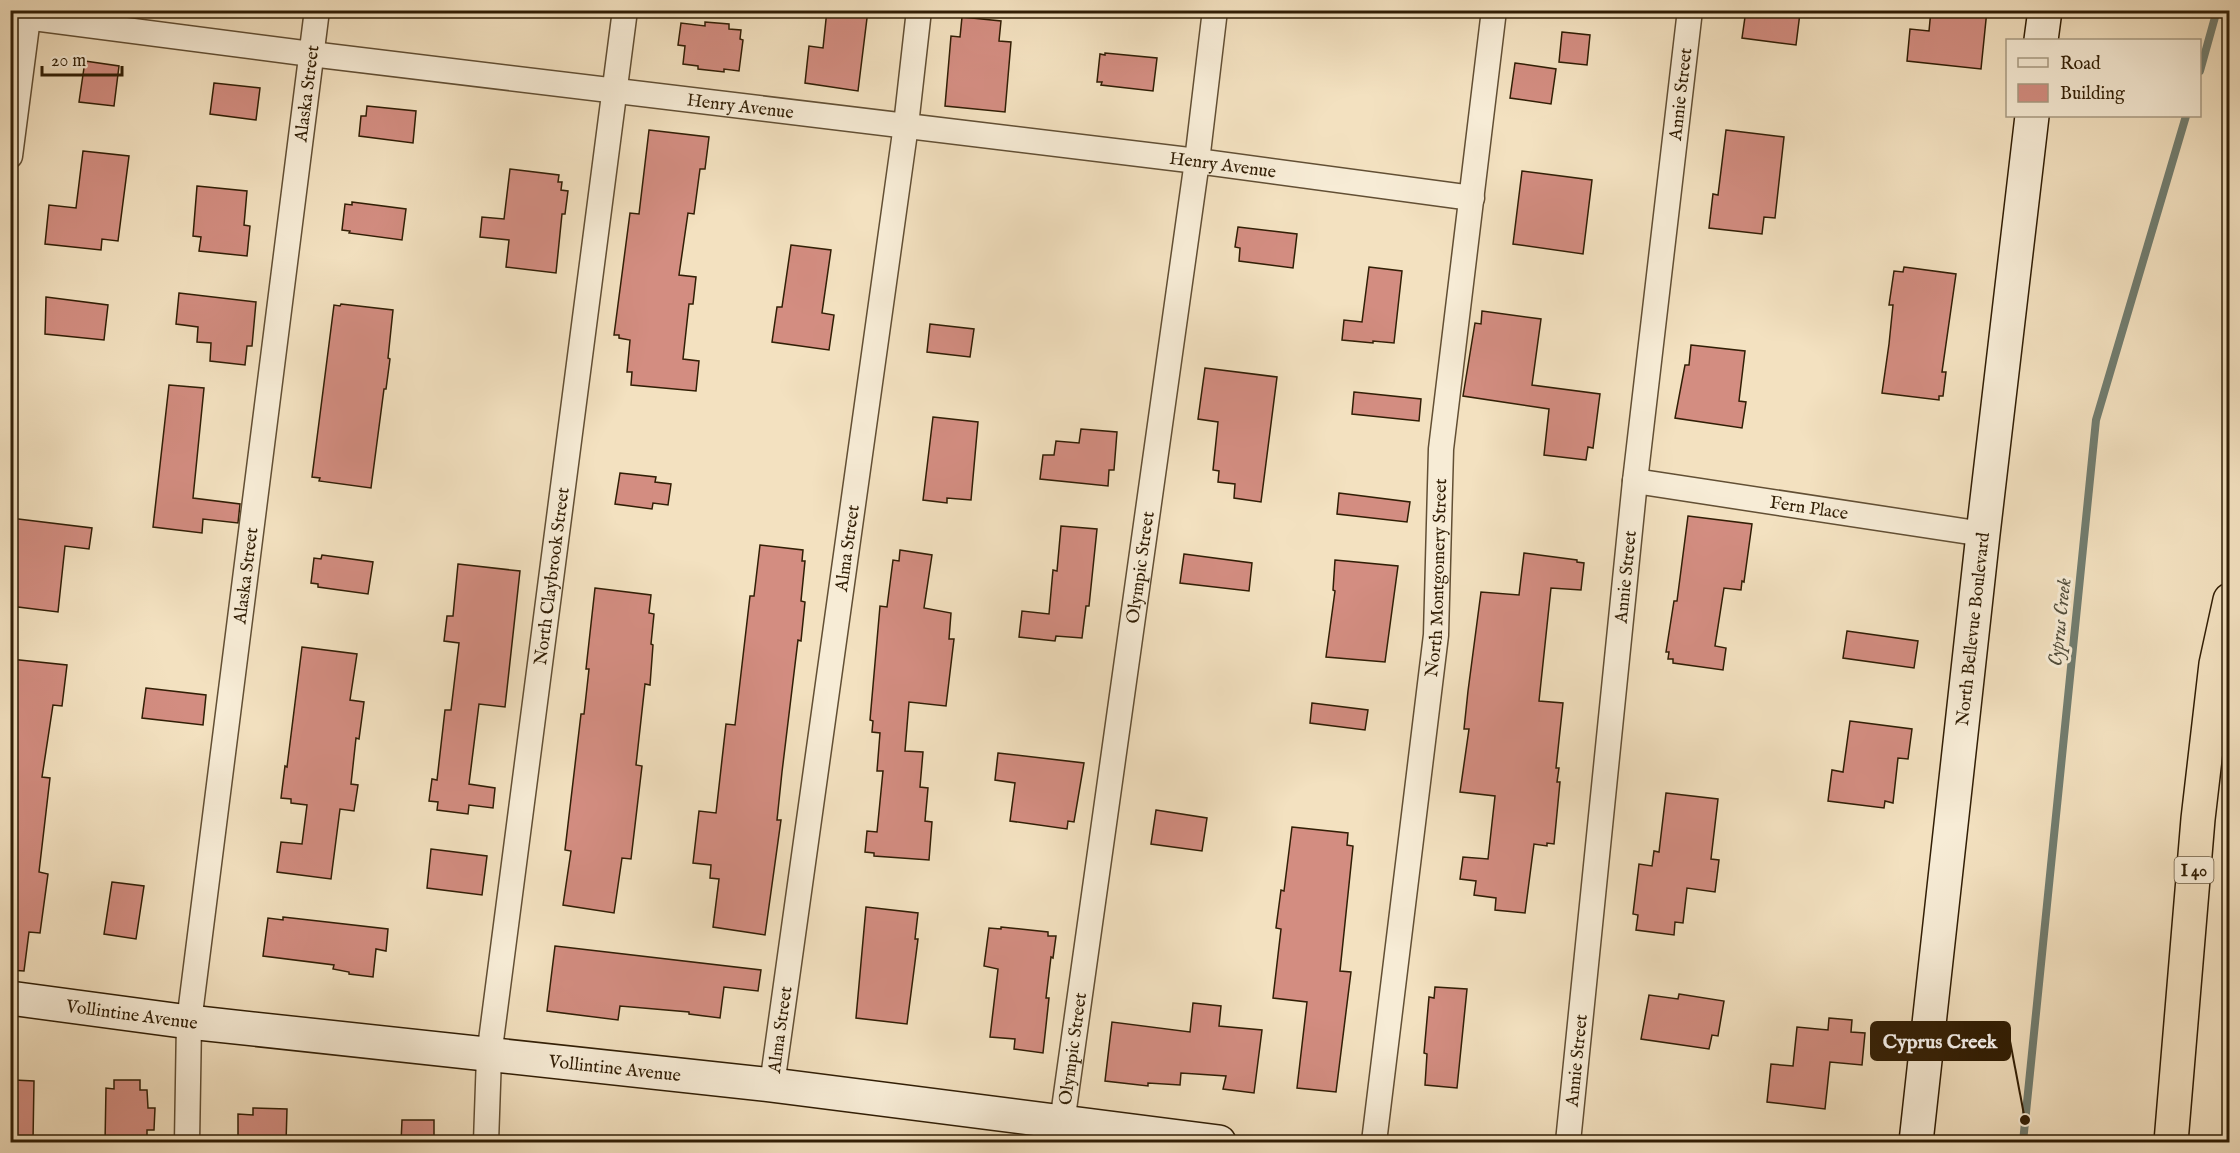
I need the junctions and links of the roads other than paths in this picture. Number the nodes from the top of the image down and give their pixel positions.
1 (317, 10) edge
2 (625, 10) edge
3 (919, 10) edge
4 (1215, 10) edge
5 (1494, 10) edge
6 (1690, 10) edge
7 (2045, 10) edge
8 (23, 14) edge
9 (2041, 39) edge
10 (311, 54) junction
11 (616, 90) junction
12 (2032, 117) edge
13 (906, 125) junction
14 (10, 156) edge
15 (1197, 161) junction
16 (1472, 198) junction
17 (1635, 482) junction
18 (1983, 534) junction
19 (2229, 600) edge
20 (10, 998) edge
21 (189, 1022) junction
22 (489, 1056) junction
23 (772, 1085) junction
24 (1062, 1123) junction
25 (187, 1143) edge
26 (486, 1143) edge
27 (1219, 1143) edge
28 (1374, 1143) edge
29 (1568, 1143) edge
30 (1916, 1143) edge
31 (2171, 1143) edge

1 - 10 street, Alaska Street
2 - 11 street, North Claybrook Street
3 - 13 street, Alma Street
4 - 15 street, Olympic Street
5 - 16 street, North Montgomery Street
6 - 17 street, Annie Street
7 - 9 street
8 - 10 street, Henry Avenue
8 - 14 street
10 - 11 street, Henry Avenue
10 - 21 street, Alaska Street
11 - 13 street, Henry Avenue
11 - 22 street, North Claybrook Street
12 - 18 street, North Bellevue Boulevard
13 - 15 street, Henry Avenue
13 - 23 street, Alma Street
15 - 16 street, Henry Avenue
15 - 24 street, Olympic Street
16 - 28 street, North Montgomery Street
17 - 18 street, Fern Place
17 - 29 street, Annie Street
18 - 30 street, North Bellevue Boulevard
19 - 31 highway, I 40
20 - 21 street, Vollintine Avenue
21 - 22 street, Vollintine Avenue
21 - 25 street, Alaska Street
22 - 23 street, Vollintine Avenue
22 - 26 street, North Claybrook Street
23 - 24 street, Vollintine Avenue
24 - 27 street, Vollintine Avenue

